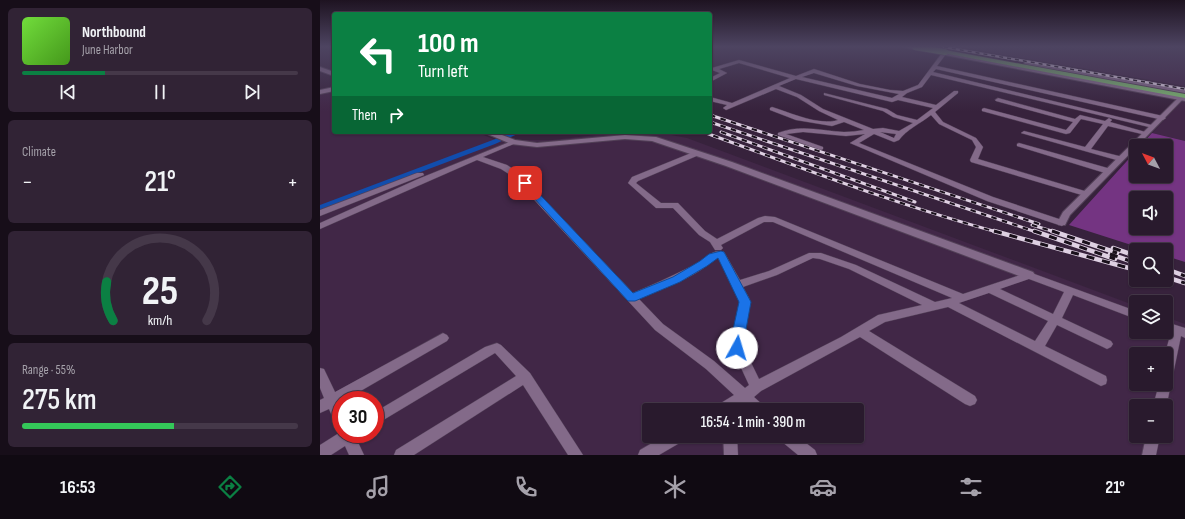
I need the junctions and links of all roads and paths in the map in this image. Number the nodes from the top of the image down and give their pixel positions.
1 (717, 68) edge
2 (762, 68) edge
3 (934, 68) edge
4 (950, 68) edge
5 (956, 68) edge
6 (1027, 68) edge
7 (1036, 68) edge
8 (1038, 68) edge
9 (1047, 68) edge
10 (320, 69) edge
11 (332, 73) edge
12 (931, 73) junction
13 (1003, 76) dead end
14 (796, 77) junction
15 (712, 79) edge
16 (776, 87) junction
17 (332, 89) edge
18 (1161, 90) junction
19 (320, 92) edge
20 (956, 92) dead end
21 (904, 93) junction
22 (826, 94) dead end
23 (1184, 95) edge
24 (897, 98) junction
25 (712, 100) edge
26 (998, 100) dead end
27 (732, 105) junction
28 (726, 108) dead end
29 (1116, 108) junction
30 (772, 109) dead end
31 (935, 109) junction
32 (984, 110) dead end
33 (1112, 116) junction
34 (1162, 118) junction
35 (844, 120) junction
36 (1076, 121) junction
37 (917, 122) junction
38 (1107, 123) junction
39 (1154, 126) junction
40 (870, 132) junction
41 (1024, 133) dead end
42 (1146, 133) junction
43 (492, 134) edge
44 (508, 140) junction
45 (1019, 146) dead end
46 (821, 148) dead end
47 (1087, 150) junction
48 (696, 153) junction
49 (478, 158) junction
50 (1120, 159) junction
51 (1108, 171) junction
52 (1085, 194) junction
53 (320, 213) edge
54 (1062, 223) joint
55 (320, 226) edge
56 (716, 244) junction
57 (721, 254) junction
58 (1029, 275) junction
59 (737, 284) junction
60 (990, 289) junction
61 (1070, 290) junction
62 (631, 298) junction
63 (963, 298) junction
64 (949, 303) junction
65 (934, 306) junction
66 (1129, 312) edge
67 (1055, 320) junction
68 (1176, 330) edge
69 (860, 331) junction
70 (443, 338) dead end
71 (1107, 344) dead end
72 (1172, 347) edge
73 (1037, 348) junction
74 (320, 373) edge
75 (525, 377) junction
76 (1101, 380) dead end
77 (756, 387) junction
78 (349, 391) edge
79 (745, 396) junction
80 (332, 398) edge
81 (970, 400) dead end
82 (332, 401) edge
83 (735, 403) edge
84 (752, 403) edge
85 (320, 407) edge
86 (384, 414) edge
87 (336, 443) edge
88 (352, 443) edge
89 (666, 443) edge
90 (730, 443) edge
91 (795, 443) edge
92 (1152, 443) edge
93 (320, 454) edge
94 (358, 455) edge
95 (400, 455) edge
96 (576, 455) edge
97 (646, 455) edge
98 (731, 455) edge
99 (810, 455) edge
100 (1149, 455) edge

1 - 15 street
2 - 14 street
3 - 12 street
4 - 29 street
5 - 13 street
6 - 23 street
7 - 18 highway, bridge
8 - 18 highway, bridge
9 - 23 street
10 - 11 street
12 - 21 street
12 - 33 street
14 - 16 street
14 - 21 street
14 - 24 street
16 - 27 street
16 - 35 street
17 - 19 street
18 - 23 highway
20 - 31 street
21 - 24 street
22 - 37 street
23 - 34 street
24 - 31 street
25 - 27 street
26 - 36 street
27 - 28 street
29 - 33 street
29 - 34 street
30 - 35 street
31 - 37 street
31 - 52 street
32 - 36 street
33 - 38 street
33 - 39 street
34 - 39 street
35 - 40 street
36 - 38 street
37 - 40 street
38 - 42 street
38 - 47 street
39 - 42 street
40 - 46 street
40 - 54 street
41 - 47 street
42 - 50 street
43 - 44 street
44 - 48 street
44 - 49 street
44 - 53 street
45 - 51 street
47 - 50 street
48 - 56 street
48 - 58 street
49 - 55 street
49 - 62 street
50 - 51 street
51 - 52 street
52 - 54 street
56 - 57 street
56 - 63 street
57 - 59 street
57 - 62 street
58 - 60 street
58 - 61 street
59 - 65 street
59 - 77 street
60 - 63 street
60 - 67 street
61 - 66 street
61 - 67 street
62 - 79 street
63 - 64 street
64 - 65 street
64 - 73 street
65 - 69 street
67 - 71 street
67 - 73 street
68 - 72 street
69 - 77 street
69 - 81 street
70 - 78 street
73 - 76 street
74 - 80 street
75 - 86 street
75 - 95 street
75 - 96 street
77 - 79 street
79 - 83 street
79 - 84 street
82 - 85 street
87 - 93 street
88 - 94 street
89 - 97 street
90 - 98 street
91 - 99 street
92 - 100 street

